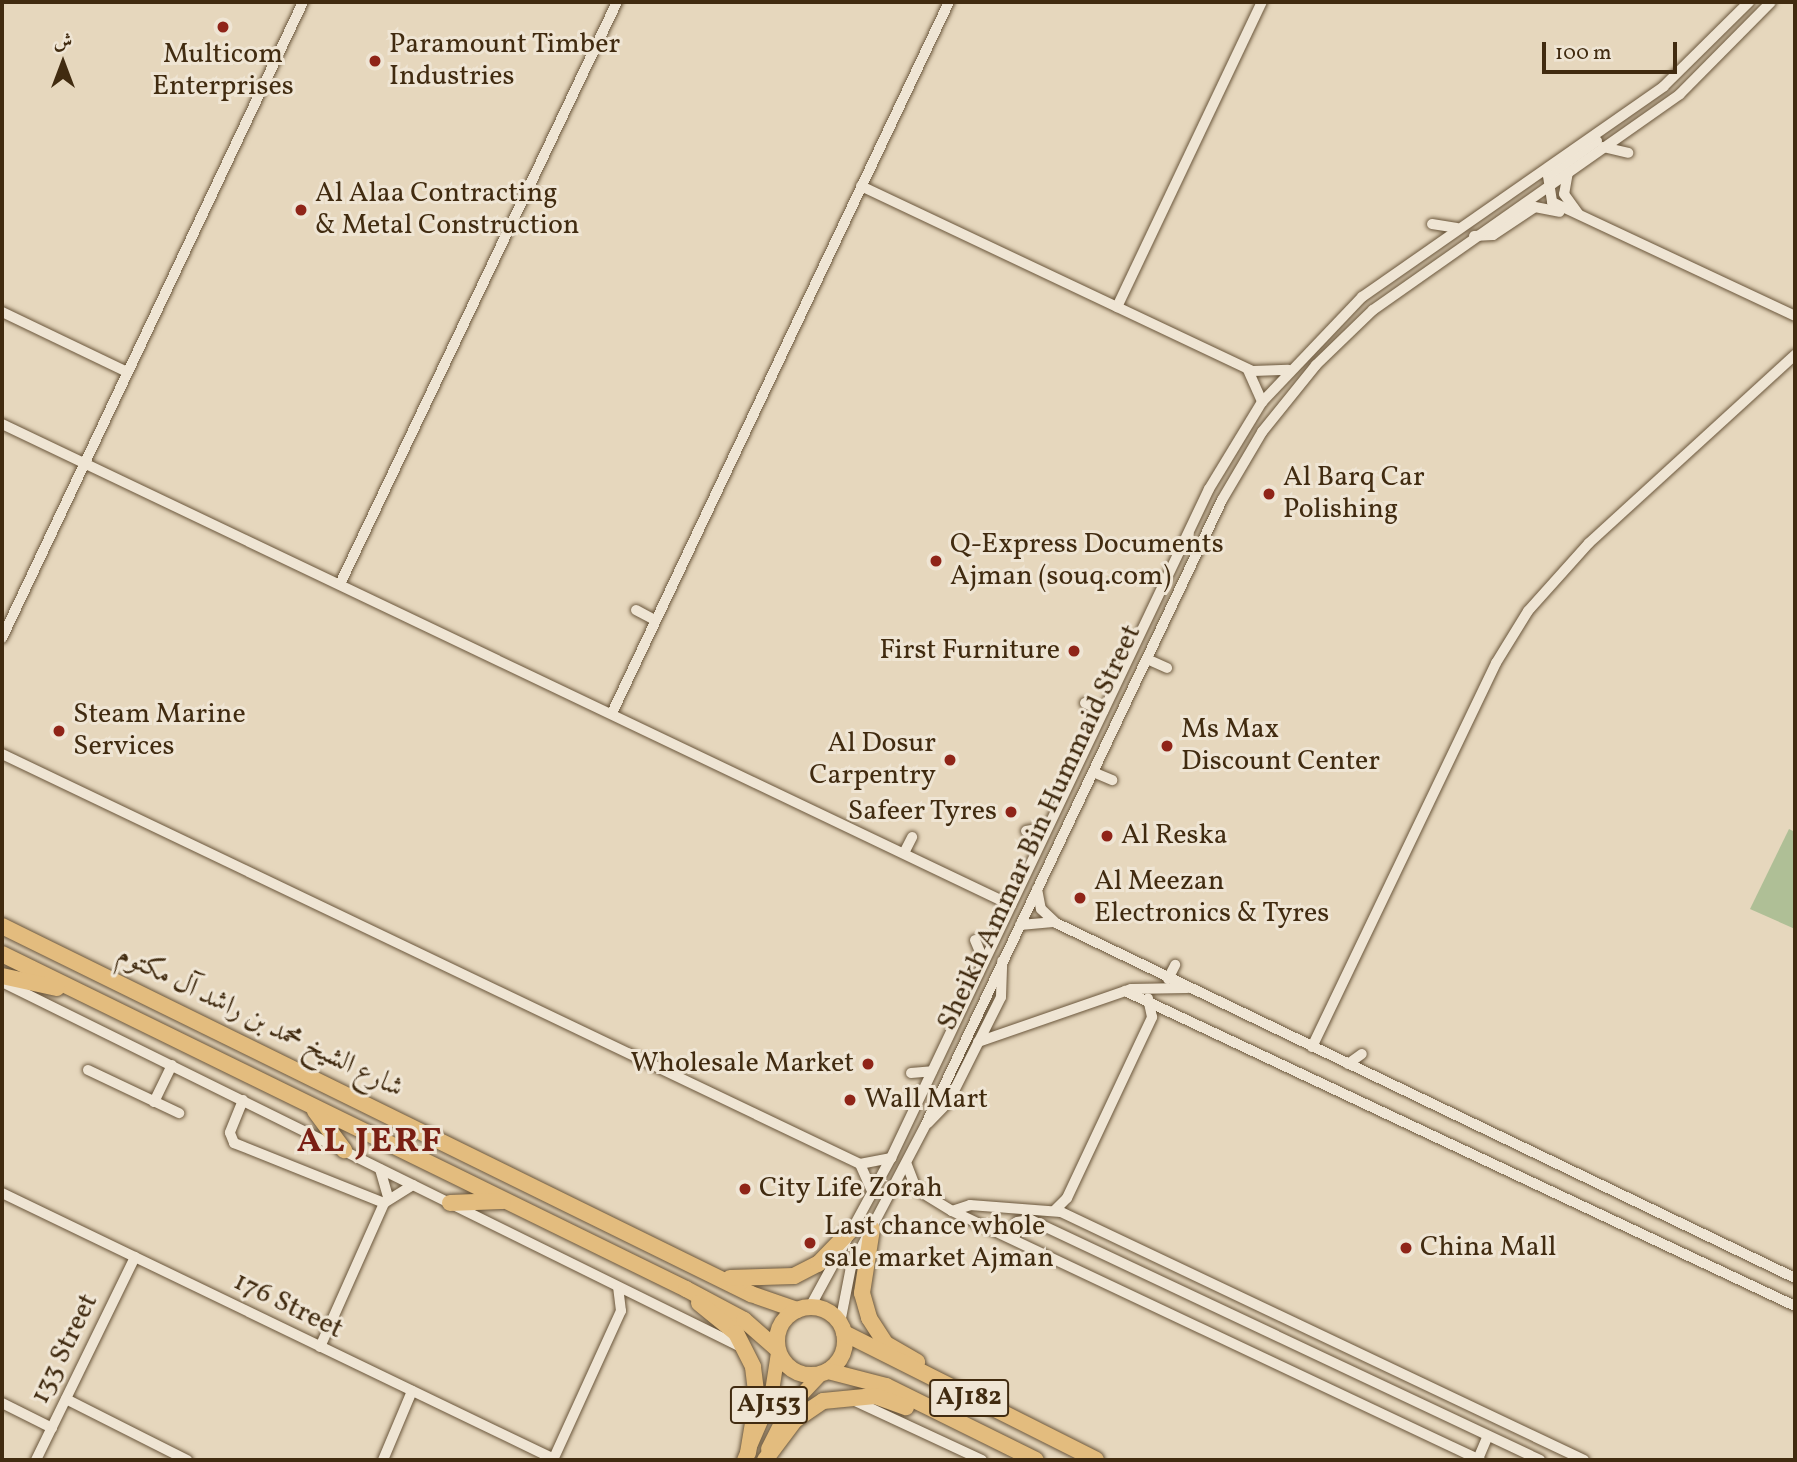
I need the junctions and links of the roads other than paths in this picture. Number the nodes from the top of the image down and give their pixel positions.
1 (303, 2) edge
2 (617, 2) edge
3 (949, 2) edge
4 (1262, 2) edge
5 (1749, 2) edge
6 (1771, 2) edge
7 (1620, 117) junction
8 (1603, 147) junction
9 (1628, 153) dead end
10 (1568, 172) junction
11 (861, 186) junction
12 (1545, 188) junction
13 (1580, 215) junction
14 (1432, 224) dead end
15 (1457, 228) junction
16 (1474, 236) junction
17 (1117, 307) junction
18 (2, 312) edge
19 (1795, 316) edge
20 (1795, 355) edge
21 (1246, 369) junction
22 (1289, 370) junction
23 (127, 372) junction
24 (1262, 402) junction
25 (2, 424) edge
26 (84, 463) junction
27 (340, 584) junction
28 (636, 610) dead end
29 (655, 620) junction
30 (2, 638) edge
31 (1147, 659) junction
32 (1167, 668) dead end
33 (1085, 703) dead end
34 (1103, 711) junction
35 (612, 713) junction
36 (2, 754) edge
37 (1093, 772) junction
38 (1112, 780) dead end
39 (1048, 827) junction
40 (1026, 831) dead end
41 (912, 836) dead end
42 (904, 853) junction
43 (1037, 889) junction
44 (1011, 905) junction
45 (1056, 923) junction
46 (1020, 925) junction
47 (2, 926) edge
48 (975, 940) dead end
49 (2, 954) edge
50 (984, 961) junction
51 (1002, 961) junction
52 (1175, 965) dead end
53 (2, 976) edge
54 (1168, 979) junction
55 (2, 982) edge
56 (1187, 988) junction
57 (73, 989) junction
58 (1125, 991) junction
59 (1148, 998) junction
60 (978, 1042) junction
61 (1312, 1047) junction
62 (1362, 1054) dead end
63 (1348, 1064) junction
64 (172, 1065) junction
65 (88, 1070) dead end
66 (932, 1071) junction
67 (911, 1073) dead end
68 (243, 1100) junction
69 (154, 1102) junction
70 (314, 1109) junction
71 (179, 1113) dead end
72 (926, 1124) junction
73 (344, 1150) junction
74 (891, 1158) junction
75 (907, 1163) junction
76 (860, 1164) junction
77 (380, 1169) junction
78 (413, 1185) junction
79 (873, 1193) junction
80 (920, 1193) junction
81 (2, 1194) edge
82 (890, 1198) junction
83 (386, 1200) junction
84 (507, 1201) junction
85 (450, 1203) junction
86 (952, 1210) junction
87 (1055, 1210) junction
88 (873, 1229) junction
89 (851, 1230) junction
90 (1015, 1236) junction
91 (135, 1257) junction
92 (713, 1275) junction
93 (1795, 1278) edge
94 (618, 1287) junction
95 (686, 1289) junction
96 (643, 1299) junction
97 (1795, 1306) edge
98 (804, 1308) junction
99 (621, 1311) junction
100 (842, 1328) junction
101 (317, 1345) junction
102 (747, 1351) junction
103 (778, 1351) junction
104 (824, 1373) junction
105 (415, 1392) junction
106 (960, 1394) junction
107 (842, 1396) junction
108 (64, 1402) junction
109 (2, 1404) edge
110 (954, 1421) junction
111 (52, 1428) junction
112 (1488, 1436) junction
113 (746, 1457) edge
114 (36, 1460) edge
115 (187, 1460) edge
116 (383, 1460) edge
117 (554, 1460) edge
118 (764, 1460) edge
119 (982, 1460) edge
120 (1036, 1460) edge
121 (1096, 1460) edge
122 (1479, 1460) edge
123 (1540, 1460) edge
124 (1583, 1460) edge

1 - 23 street
2 - 27 street
3 - 11 street
4 - 17 street
5 - 7 street, Sheikh Ammar Bin Hummaid Street
6 - 8 street, Sheikh Ammar Bin Hummaid Street
7 - 12 street
7 - 15 street, Sheikh Ammar Bin Hummaid Street
8 - 9 street
8 - 10 street, Sheikh Ammar Bin Hummaid Street
10 - 12 street, Sheikh Ammar Bin Hummaid Street
10 - 13 street
11 - 17 street
11 - 29 street
12 - 13 street
12 - 16 street, Sheikh Ammar Bin Hummaid Street
13 - 16 street
13 - 19 street
14 - 15 street
15 - 22 street, Sheikh Ammar Bin Hummaid Street
16 - 31 street, Sheikh Ammar Bin Hummaid Street
17 - 21 street
18 - 23 street
20 - 61 street
21 - 22 street
21 - 24 street
22 - 24 street, Sheikh Ammar Bin Hummaid Street
23 - 26 street
24 - 34 street, Sheikh Ammar Bin Hummaid Street
25 - 26 street
26 - 27 street
26 - 30 street
27 - 35 street
28 - 29 street
29 - 35 street
31 - 32 street
31 - 37 street, Sheikh Ammar Bin Hummaid Street
33 - 34 street
34 - 39 street, Sheikh Ammar Bin Hummaid Street
35 - 42 street
36 - 76 street
37 - 38 street
37 - 43 street, Sheikh Ammar Bin Hummaid Street
39 - 40 street
39 - 44 street, Sheikh Ammar Bin Hummaid Street
41 - 42 street
42 - 44 street
43 - 45 street
43 - 46 street, Sheikh Ammar Bin Hummaid Street
44 - 50 street, Sheikh Ammar Bin Hummaid Street
45 - 46 street
45 - 54 street
46 - 51 street, Sheikh Ammar Bin Hummaid Street
47 - 92 highway, شارع الشيخ محمد بن راشد آل مكتوم
48 - 50 street
49 - 57 highway, شارع الشيخ محمد بن راشد آل مكتوم
50 - 66 street, Sheikh Ammar Bin Hummaid Street
51 - 60 street
51 - 72 street, Sheikh Ammar Bin Hummaid Street
52 - 54 street
53 - 57 highway
54 - 56 street
55 - 64 street
56 - 58 street
56 - 61 street
57 - 70 highway, شارع الشيخ محمد بن راشد آل مكتوم
58 - 59 street
58 - 60 street
59 - 87 street
59 - 97 street
60 - 72 street
61 - 63 street
62 - 63 street
63 - 93 street
64 - 68 street
64 - 69 street
65 - 69 street
66 - 67 street
66 - 74 street, Sheikh Ammar Bin Hummaid Street
68 - 73 street
68 - 83 street
69 - 71 street
70 - 73 highway
70 - 84 highway, شارع الشيخ محمد بن راشد آل مكتوم
72 - 75 street, Sheikh Ammar Bin Hummaid Street
73 - 77 street
74 - 76 street
74 - 79 street, Sheikh Ammar Bin Hummaid Street
75 - 80 street
75 - 82 street, Sheikh Ammar Bin Hummaid Street
76 - 79 street
77 - 78 street
77 - 83 street
78 - 83 street
78 - 85 street
79 - 89 street, Sheikh Ammar Bin Hummaid Street
80 - 82 street
80 - 86 street
81 - 91 street, 176 Street
82 - 88 street, Sheikh Ammar Bin Hummaid Street
83 - 101 street
84 - 85 highway
84 - 95 highway, شارع الشيخ محمد بن راشد آل مكتوم
85 - 94 street
86 - 87 street
86 - 90 street
87 - 124 street
88 - 100 street, Sheikh Ammar Bin Hummaid Street
88 - 106 highway
89 - 92 highway
89 - 98 street, Sheikh Ammar Bin Hummaid Street
90 - 112 street
90 - 122 street
91 - 101 street, 176 Street
91 - 108 street, 133 Street
92 - 98 highway, شارع الشيخ محمد بن راشد آل مكتوم
94 - 96 street
94 - 99 street
95 - 102 highway
95 - 103 highway, شارع الشيخ محمد بن راشد آل مكتوم
96 - 99 street
96 - 102 street
98 - 100 highway
98 - 103 highway
99 - 117 street
100 - 104 highway
100 - 106 highway, AJ182
101 - 105 street, 176 Street
102 - 113 highway
103 - 104 highway
103 - 113 main road, AJ153
104 - 110 highway, AJ182
104 - 118 main road, AJ153
105 - 116 street
105 - 117 street, 176 Street
106 - 121 highway, AJ182
107 - 110 highway
107 - 118 highway
107 - 119 street
108 - 111 street, 133 Street
108 - 115 street
109 - 111 street
110 - 120 highway, AJ182
111 - 114 street, 133 Street
112 - 122 street
112 - 123 street

